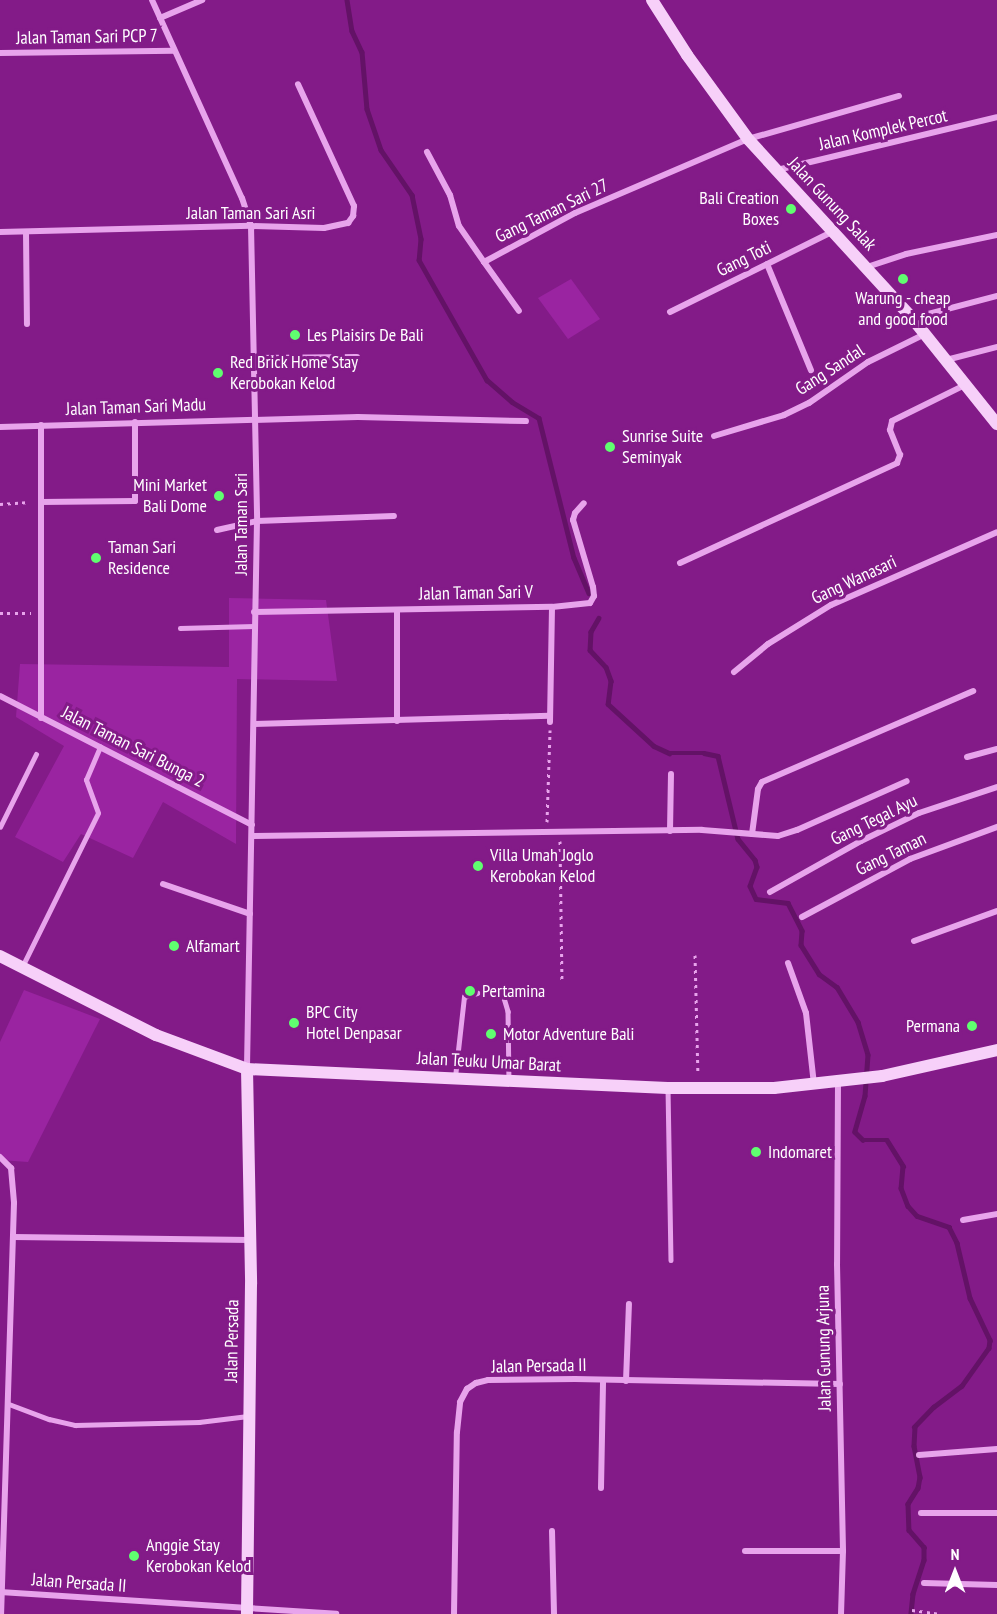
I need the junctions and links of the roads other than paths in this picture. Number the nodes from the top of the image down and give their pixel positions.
1 (152, 0) edge
2 (202, 0) edge
3 (652, 0) edge
4 (160, 18) junction
5 (174, 51) junction
6 (0, 53) edge
7 (298, 84) dead end
8 (899, 96) dead end
9 (997, 117) edge
10 (748, 139) junction
11 (426, 152) dead end
12 (776, 170) junction
13 (251, 226) junction
14 (26, 231) junction
15 (0, 232) edge
16 (832, 232) junction
17 (997, 235) edge
18 (484, 262) junction
19 (767, 264) junction
20 (867, 267) junction
21 (997, 296) edge
22 (519, 311) dead end
23 (670, 312) dead end
24 (912, 318) junction
25 (27, 324) dead end
26 (925, 334) junction
27 (997, 347) edge
28 (357, 357) dead end
29 (255, 358) junction
30 (945, 360) junction
31 (811, 370) dead end
32 (965, 385) junction
33 (993, 413) edge
34 (255, 418) junction
35 (526, 421) dead end
36 (135, 422) junction
37 (997, 424) edge
38 (41, 425) junction
39 (0, 427) edge
40 (714, 436) dead end
41 (41, 502) junction
42 (584, 503) dead end
43 (394, 516) dead end
44 (257, 521) junction
45 (217, 530) dead end
46 (997, 532) edge
47 (680, 563) dead end
48 (552, 607) junction
49 (397, 610) junction
50 (254, 612) junction
51 (254, 626) junction
52 (180, 628) dead end
53 (734, 672) dead end
54 (973, 691) dead end
55 (0, 696) edge
56 (41, 718) junction
57 (397, 722) junction
58 (254, 724) junction
59 (100, 746) junction
60 (997, 749) edge
61 (36, 754) dead end
62 (967, 757) dead end
63 (670, 774) dead end
64 (907, 781) dead end
65 (997, 787) edge
66 (252, 825) junction
67 (0, 827) edge
68 (997, 827) edge
69 (670, 831) junction
70 (749, 833) junction
71 (252, 836) junction
72 (163, 884) dead end
73 (770, 892) dead end
74 (997, 911) edge
75 (250, 914) junction
76 (802, 916) dead end
77 (914, 940) dead end
78 (0, 956) edge
79 (788, 963) dead end
80 (22, 967) junction
81 (477, 993) dead end
82 (496, 994) dead end
83 (997, 1050) edge
84 (247, 1069) junction
85 (455, 1077) junction
86 (509, 1080) junction
87 (843, 1081) junction
88 (814, 1084) junction
89 (668, 1088) junction
90 (0, 1157) edge
91 (997, 1214) edge
92 (963, 1220) dead end
93 (13, 1237) junction
94 (250, 1240) junction
95 (670, 1260) dead end
96 (629, 1304) dead end
97 (603, 1380) junction
98 (626, 1381) junction
99 (840, 1384) junction
100 (9, 1404) junction
101 (249, 1416) junction
102 (997, 1449) edge
103 (919, 1455) dead end
104 (602, 1488) dead end
105 (921, 1513) dead end
106 (997, 1513) edge
107 (552, 1531) dead end
108 (745, 1551) dead end
109 (843, 1551) junction
110 (924, 1583) dead end
111 (997, 1585) edge
112 (0, 1592) edge
113 (248, 1611) edge
114 (1, 1614) edge
115 (336, 1614) edge
116 (454, 1614) edge
117 (554, 1614) edge
118 (841, 1614) edge

1 - 4 street, Jalan Taman Sari
2 - 4 street
3 - 10 street, Jalan Gunung Salak
4 - 5 street, Jalan Taman Sari
5 - 6 street, Jalan Taman Sari PCP 7
5 - 13 street, Jalan Taman Sari
7 - 13 street, Jalan Taman Sari Asri
8 - 10 street, Gang Taman Sari 27
9 - 12 street, Jalan Komplek Percot
10 - 12 street, Jalan Gunung Salak
10 - 18 street, Gang Taman Sari 27
11 - 18 street, Gang Taman Sari 27
12 - 16 street, Jalan Gunung Salak
13 - 14 street, Jalan Taman Sari Asri
13 - 29 street, Jalan Taman Sari
14 - 15 street, Jalan Taman Sari Asri
14 - 25 street
16 - 19 street, Gang Toti
16 - 20 street, Jalan Gunung Salak
17 - 20 street
18 - 22 street
19 - 23 street, Gang Toti
19 - 31 street
20 - 24 street, Jalan Gunung Salak
21 - 24 street
24 - 26 street, Jalan Gunung Salak
26 - 30 street, Jalan Gunung Salak
26 - 40 street, Gang Sandal
27 - 30 street
28 - 29 street
29 - 34 street, Jalan Taman Sari
30 - 32 street, Jalan Gunung Salak
32 - 33 street, Jalan Gunung Salak
32 - 47 street
33 - 37 street, Jalan Gunung Salak
34 - 35 street, Jalan Taman Sari Madu
34 - 36 street, Jalan Taman Sari Madu
34 - 44 street, Jalan Taman Sari
36 - 38 street, Jalan Taman Sari Madu
36 - 41 street
38 - 39 street, Jalan Taman Sari Madu
38 - 41 street
41 - 56 street
42 - 48 street, Jalan Taman Sari V
43 - 44 street
44 - 45 street
44 - 50 street, Jalan Taman Sari
46 - 53 street, Gang Wanasari
48 - 49 street, Jalan Taman Sari V
48 - 57 street
49 - 50 street, Jalan Taman Sari V
49 - 57 street
50 - 51 street, Jalan Taman Sari
51 - 52 lane
51 - 58 street, Jalan Taman Sari
54 - 70 street
55 - 56 street, Jalan Taman Sari Bunga 2
56 - 59 street, Jalan Taman Sari Bunga 2
57 - 58 street
58 - 66 street, Jalan Taman Sari
59 - 66 street, Jalan Taman Sari Bunga 2
59 - 80 lane
60 - 62 street
61 - 67 lane
63 - 69 street
64 - 70 street
65 - 73 street, Gang Tegal Ayu
66 - 71 street, Jalan Taman Sari
68 - 76 street, Gang Taman
69 - 70 street
69 - 71 street
71 - 75 street, Jalan Taman Sari
72 - 75 street
74 - 77 street
75 - 84 street, Jalan Taman Sari
78 - 80 street, Jalan Teuku Umar Barat
79 - 88 street
80 - 84 street, Jalan Teuku Umar Barat
81 - 85 lane
82 - 86 lane
83 - 87 street, Jalan Teuku Umar Barat
84 - 85 street, Jalan Teuku Umar Barat
84 - 94 street, Jalan Persada
85 - 86 street, Jalan Teuku Umar Barat
86 - 89 street, Jalan Teuku Umar Barat
87 - 88 street, Jalan Teuku Umar Barat
87 - 99 street, Jalan Gunung Arjuna
88 - 89 street, Jalan Teuku Umar Barat
89 - 95 lane
90 - 93 street
91 - 92 street
93 - 94 street
93 - 100 street
94 - 101 street, Jalan Persada
96 - 98 street
97 - 98 street, Jalan Persada II
97 - 104 street
97 - 116 street, Jalan Persada II
98 - 99 street, Jalan Persada II
99 - 109 street, Jalan Gunung Arjuna
100 - 101 lane
100 - 112 street
101 - 113 street, Jalan Persada
102 - 103 street
105 - 106 street
107 - 117 street
108 - 109 street
109 - 118 street, Jalan Gunung Arjuna
110 - 111 street
112 - 113 street, Jalan Persada II
112 - 114 street
113 - 115 street, Jalan Persada II

